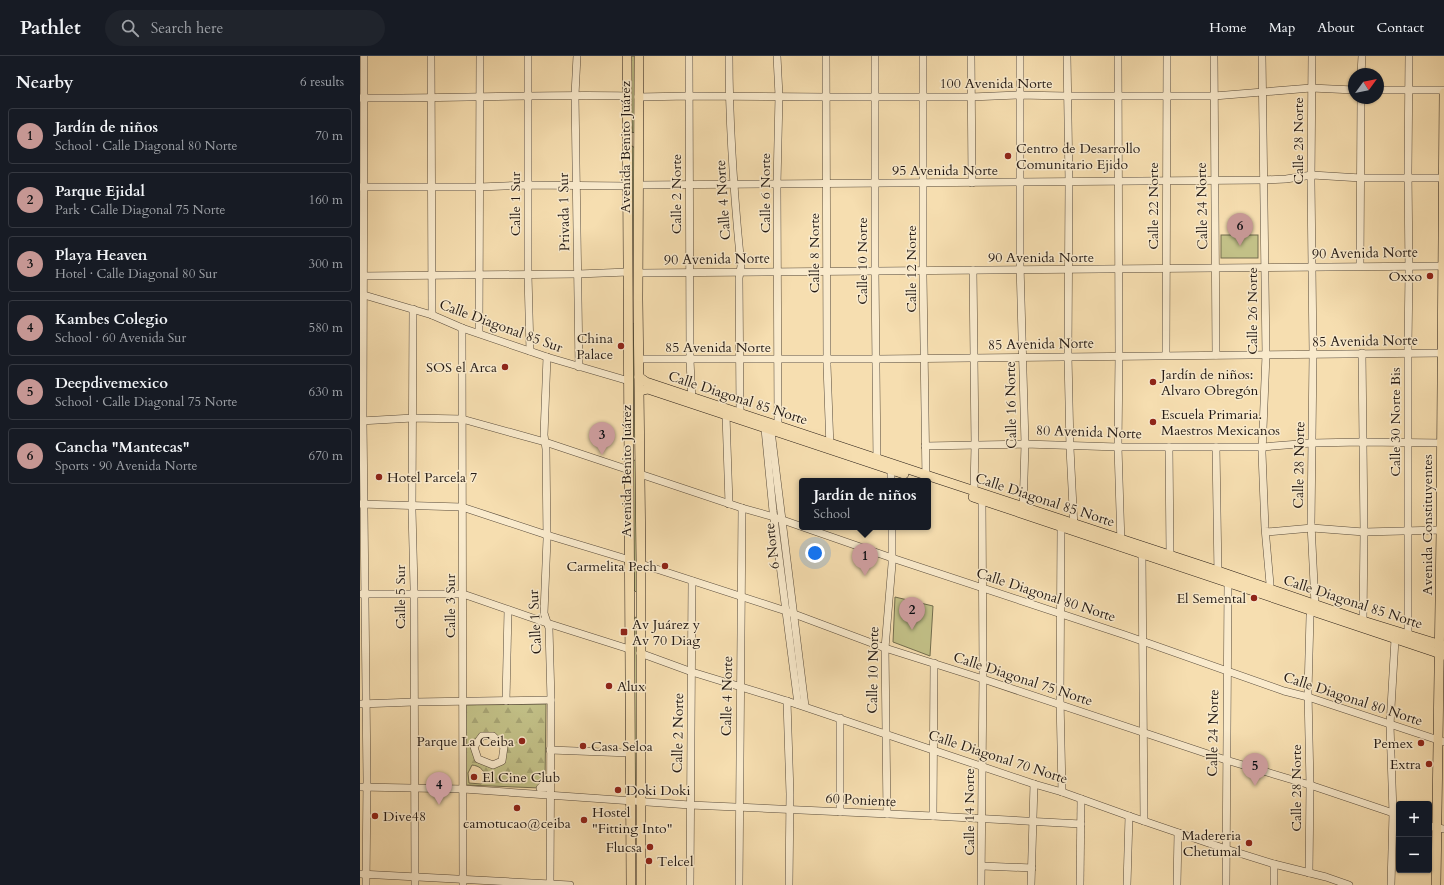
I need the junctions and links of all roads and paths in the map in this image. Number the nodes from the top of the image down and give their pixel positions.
1 (364, 56) edge
2 (431, 56) edge
3 (480, 56) edge
4 (528, 56) edge
5 (577, 56) edge
6 (627, 56) edge
7 (639, 56) edge
8 (689, 56) edge
9 (729, 56) edge
10 (777, 56) edge
11 (826, 56) edge
12 (875, 56) edge
13 (923, 56) edge
14 (971, 56) edge
15 (1020, 56) edge
16 (1067, 56) edge
17 (1118, 56) edge
18 (1167, 56) edge
19 (1214, 56) edge
20 (1262, 56) edge
21 (1312, 56) edge
22 (1362, 56) edge
23 (1410, 56) edge
24 (1361, 68) edge
25 (1311, 88) junction
26 (1348, 90) edge
27 (1384, 90) edge
28 (1409, 90) junction
29 (1444, 90) edge
30 (1262, 92) junction
31 (1444, 93) edge
32 (575, 95) junction
33 (1019, 95) junction
34 (628, 96) junction
35 (689, 96) junction
36 (779, 96) junction
37 (875, 96) junction
38 (1067, 96) junction
39 (1118, 96) junction
40 (1166, 96) junction
41 (1214, 96) junction
42 (430, 97) junction
43 (480, 97) junction
44 (528, 97) junction
45 (638, 97) junction
46 (729, 97) junction
47 (826, 97) junction
48 (924, 97) junction
49 (971, 97) junction
50 (362, 98) edge
51 (1361, 104) edge
52 (628, 130) junction
53 (638, 133) junction
54 (628, 146) junction
55 (638, 146) junction
56 (1312, 176) junction
57 (1361, 178) junction
58 (1408, 178) junction
59 (1444, 178) edge
60 (1214, 180) junction
61 (1263, 180) junction
62 (1118, 181) junction
63 (1166, 181) junction
64 (1020, 182) junction
65 (1069, 182) junction
66 (972, 183) junction
67 (734, 184) junction
68 (777, 184) junction
69 (826, 184) junction
70 (875, 184) junction
71 (923, 184) junction
72 (528, 185) junction
73 (577, 185) junction
74 (639, 185) junction
75 (690, 185) junction
76 (431, 186) junction
77 (628, 186) junction
78 (362, 187) edge
79 (479, 187) junction
80 (1409, 265) junction
81 (1360, 266) junction
82 (1443, 266) edge
83 (1313, 267) junction
84 (1167, 268) junction
85 (1215, 268) junction
86 (1265, 268) junction
87 (1021, 269) junction
88 (1069, 269) junction
89 (1119, 269) junction
90 (923, 270) junction
91 (973, 270) junction
92 (826, 271) junction
93 (875, 271) junction
94 (628, 272) junction
95 (740, 272) junction
96 (778, 272) junction
97 (639, 273) junction
98 (690, 273) junction
99 (578, 274) junction
100 (432, 275) junction
101 (480, 275) junction
102 (528, 275) junction
103 (362, 276) edge
104 (364, 295) junction
105 (633, 299) junction
106 (413, 309) junction
107 (432, 316) junction
108 (629, 324) junction
109 (639, 325) junction
110 (462, 328) junction
111 (479, 333) junction
112 (530, 351) junction
113 (1443, 352) edge
114 (1362, 353) junction
115 (1408, 353) junction
116 (1314, 354) junction
117 (1166, 355) junction
118 (1216, 355) junction
119 (1266, 355) junction
120 (1023, 356) junction
121 (1068, 356) junction
122 (1120, 356) junction
123 (547, 357) junction
124 (973, 358) junction
125 (639, 359) junction
126 (739, 359) junction
127 (827, 359) junction
128 (877, 359) junction
129 (924, 359) junction
130 (690, 360) junction
131 (778, 360) junction
132 (579, 367) junction
133 (639, 377) junction
134 (629, 381) junction
135 (640, 391) junction
136 (692, 400) junction
137 (740, 413) junction
138 (726, 415) junction
139 (413, 418) junction
140 (462, 419) junction
141 (362, 421) edge
142 (771, 428) junction
143 (545, 442) junction
144 (630, 442) junction
145 (1362, 442) junction
146 (1408, 442) junction
147 (640, 443) junction
148 (1312, 443) junction
149 (1443, 443) edge
150 (1025, 444) junction
151 (975, 445) junction
152 (1070, 445) junction
153 (830, 446) junction
154 (925, 446) junction
155 (1118, 447) junction
156 (1169, 447) junction
157 (1216, 447) junction
158 (1262, 447) junction
159 (877, 462) junction
160 (640, 464) junction
161 (629, 466) junction
162 (891, 470) junction
163 (640, 474) junction
164 (891, 478) edge
165 (919, 478) edge
166 (921, 478) edge
167 (926, 478) edge
168 (931, 481) edge
169 (931, 482) edge
170 (974, 491) junction
171 (982, 500) junction
172 (362, 504) edge
173 (729, 504) junction
174 (412, 505) junction
175 (462, 507) junction
176 (742, 508) junction
177 (1023, 510) junction
178 (774, 517) junction
179 (782, 520) junction
180 (799, 526) edge
181 (1061, 527) junction
182 (1074, 527) junction
183 (1312, 528) junction
184 (811, 530) edge
185 (892, 530) edge
186 (1408, 530) junction
187 (1441, 530) junction
188 (1266, 532) junction
189 (1364, 532) junction
190 (547, 535) junction
191 (1121, 543) junction
192 (1142, 554) junction
193 (1170, 555) junction
194 (892, 558) junction
195 (630, 560) junction
196 (641, 564) junction
197 (1218, 575) junction
198 (692, 581) junction
199 (1228, 582) junction
200 (982, 588) junction
201 (1270, 589) junction
202 (630, 592) junction
203 (414, 593) junction
204 (640, 593) junction
205 (362, 594) edge
206 (463, 594) junction
207 (741, 597) junction
208 (1313, 607) junction
209 (508, 610) junction
210 (786, 611) junction
211 (793, 614) junction
212 (1061, 614) junction
213 (630, 618) junction
214 (640, 619) junction
215 (1363, 621) junction
216 (547, 623) junction
217 (1395, 639) junction
218 (1408, 640) junction
219 (1142, 641) junction
220 (885, 648) junction
221 (630, 649) junction
222 (1442, 650) edge
223 (640, 653) junction
224 (934, 663) junction
225 (1227, 671) junction
226 (692, 672) junction
227 (983, 678) junction
228 (741, 687) junction
229 (1308, 697) junction
230 (506, 700) junction
231 (551, 700) junction
232 (787, 700) junction
233 (464, 701) junction
234 (414, 702) junction
235 (363, 704) edge
236 (802, 705) junction
237 (1060, 705) junction
238 (840, 718) junction
239 (1390, 725) junction
240 (1142, 732) junction
241 (885, 733) junction
242 (482, 736) joint
243 (1441, 742) edge
244 (550, 750) junction
245 (933, 750) junction
246 (630, 753) junction
247 (1226, 760) junction
248 (982, 766) junction
249 (1034, 784) junction
250 (1310, 785) junction
251 (364, 787) edge
252 (414, 788) junction
253 (463, 790) junction
254 (1062, 792) junction
255 (550, 796) junction
256 (1081, 799) junction
257 (631, 800) junction
258 (641, 801) junction
259 (690, 805) junction
260 (739, 806) junction
261 (789, 809) junction
262 (840, 812) junction
263 (887, 814) junction
264 (1396, 814) edge
265 (933, 816) junction
266 (1129, 816) junction
267 (982, 819) junction
268 (1033, 821) junction
269 (1144, 821) junction
270 (1081, 824) junction
271 (1437, 827) edge
272 (1178, 833) junction
273 (1226, 849) junction
274 (1274, 864) junction
275 (982, 866) junction
276 (1032, 868) junction
277 (1309, 873) junction
278 (363, 875) edge
279 (415, 877) junction
280 (1326, 877) junction
281 (463, 882) edge
282 (550, 884) edge
283 (366, 885) edge
284 (415, 885) edge
285 (570, 885) edge
286 (631, 885) edge
287 (641, 885) edge
288 (690, 885) edge
289 (739, 885) edge
290 (789, 885) edge
291 (982, 885) edge
292 (1031, 885) edge
293 (1080, 885) edge
294 (1127, 885) edge
295 (1177, 885) edge
296 (1226, 885) edge
297 (1274, 885) edge
298 (1326, 885) edge
299 (1348, 885) edge
300 (1391, 885) edge
301 (1436, 885) edge

1 - 50 street
2 - 42 street
3 - 43 street
4 - 44 street, Calle 1 Sur
5 - 32 street, Privada 1 Sur
6 - 34 main road, Avenida Benito Juárez
7 - 45 main road, Avenida Benito Juárez
8 - 35 street, Calle 2 Norte
9 - 46 street, Calle 4 Norte
10 - 36 street, Calle 6 Norte
11 - 47 street, Calle 8 Norte
12 - 37 street, Calle 10 Norte
13 - 48 street, Calle 12 Norte
14 - 49 street
15 - 33 street, Calle 16 Norte
16 - 38 street
17 - 39 street
18 - 40 street, Calle 22 Norte
19 - 41 street, Calle 24 Norte
20 - 30 street, Calle 26 Norte
21 - 25 street, Calle 28 Norte
22 - 24 street
23 - 28 street, Calle 30 Norte Bis
25 - 26 street, 100 Avenida Norte
25 - 30 street, 100 Avenida Norte
25 - 56 street, Calle 28 Norte
27 - 28 street
28 - 29 street
28 - 58 street, Calle 30 Norte Bis
30 - 41 street, 100 Avenida Norte
30 - 61 street, Calle 26 Norte
31 - 59 main road, Avenida Constituyentes
32 - 34 street
32 - 44 street
32 - 73 street, Privada 1 Sur
33 - 38 street, 100 Avenida Norte
33 - 49 street, 100 Avenida Norte
33 - 64 street, Calle 16 Norte
34 - 52 main road, Avenida Benito Juárez
35 - 45 street, 100 Avenida Norte
35 - 46 street, 100 Avenida Norte
35 - 75 street, Calle 2 Norte
36 - 46 street, 100 Avenida Norte
36 - 47 street, 100 Avenida Norte
36 - 68 street, Calle 6 Norte
37 - 47 street, 100 Avenida Norte
37 - 48 street, 100 Avenida Norte
37 - 70 street, Calle 10 Norte
38 - 39 street, 100 Avenida Norte
38 - 65 street
39 - 40 street, 100 Avenida Norte
39 - 62 street
40 - 41 street, 100 Avenida Norte
40 - 63 street, Calle 22 Norte
41 - 60 street, Calle 24 Norte
42 - 43 street
42 - 50 street
42 - 76 street
43 - 44 street
43 - 79 street
44 - 72 street, Calle 1 Sur
45 - 53 main road, Avenida Benito Juárez
46 - 67 street, Calle 4 Norte
47 - 69 street, Calle 8 Norte
48 - 49 street, 100 Avenida Norte
48 - 71 street, Calle 12 Norte
49 - 66 street
50 - 78 street
51 - 57 street
52 - 53 main road
52 - 54 main road, Avenida Benito Juárez
53 - 55 main road, Avenida Benito Juárez
54 - 55 main road
54 - 77 main road, Avenida Benito Juárez
55 - 74 main road, Avenida Benito Juárez
56 - 57 street, 95 Avenida Norte
56 - 61 street, 95 Avenida Norte
56 - 83 street, Calle 28 Norte
57 - 58 street, 95 Avenida Norte
57 - 81 street
58 - 59 street, 95 Avenida Norte
58 - 80 street, Calle 30 Norte Bis
59 - 82 main road, Avenida Constituyentes
60 - 61 street, 95 Avenida Norte
60 - 63 street, 95 Avenida Norte
60 - 85 street, Calle 24 Norte
61 - 86 street, Calle 26 Norte
62 - 63 street, 95 Avenida Norte
62 - 65 street, 95 Avenida Norte
62 - 89 street
63 - 84 street, Calle 22 Norte
64 - 65 street, 95 Avenida Norte
64 - 66 street, 95 Avenida Norte
64 - 87 street, Calle 16 Norte
65 - 88 street
66 - 71 street, 95 Avenida Norte
67 - 68 street, 95 Avenida Norte
67 - 75 street, 95 Avenida Norte
67 - 95 street, Calle 4 Norte
68 - 69 street, 95 Avenida Norte
68 - 96 street, Calle 6 Norte
69 - 70 street, 95 Avenida Norte
69 - 92 street, Calle 8 Norte
70 - 71 street, 95 Avenida Norte
70 - 93 street, Calle 10 Norte
71 - 90 street, Calle 12 Norte
72 - 73 street
72 - 79 street
72 - 102 street, Calle 1 Sur
73 - 77 street
73 - 99 street, Privada 1 Sur
74 - 75 street, 95 Avenida Norte
74 - 97 main road, Avenida Benito Juárez
75 - 98 street, Calle 2 Norte
76 - 78 street
76 - 79 street
76 - 100 street
77 - 94 main road, Avenida Benito Juárez
78 - 103 street
79 - 101 street
80 - 81 street, 90 Avenida Norte
80 - 82 street, 90 Avenida Norte
80 - 115 street, Calle 30 Norte Bis
81 - 83 street, 90 Avenida Norte
82 - 113 main road, Avenida Constituyentes
83 - 86 street, 90 Avenida Norte
83 - 116 street, Calle 28 Norte
84 - 85 street, 90 Avenida Norte
84 - 89 street, 90 Avenida Norte
84 - 117 street, Calle 22 Norte
85 - 86 street, 90 Avenida Norte
85 - 118 street, Calle 24 Norte
86 - 119 street, Calle 26 Norte
87 - 88 street, 90 Avenida Norte
87 - 91 street, 90 Avenida Norte
87 - 120 street, Calle 16 Norte
88 - 89 street, 90 Avenida Norte
88 - 121 street
89 - 122 street
90 - 91 street, 90 Avenida Norte
90 - 93 street, 90 Avenida Norte
90 - 129 street, Calle 12 Norte
91 - 124 street
92 - 93 street, 90 Avenida Norte
92 - 96 street, 90 Avenida Norte
92 - 127 street, Calle 8 Norte
93 - 128 street, Calle 10 Norte
94 - 99 street
94 - 105 main road, Avenida Benito Juárez
95 - 96 street, 90 Avenida Norte
95 - 98 street, 90 Avenida Norte
95 - 126 street, Calle 4 Norte
96 - 131 street, Calle 6 Norte
97 - 98 street, 90 Avenida Norte
97 - 105 main road, Avenida Benito Juárez
98 - 130 street, Calle 2 Norte
99 - 102 street
99 - 132 street, Privada 1 Sur
100 - 101 street
100 - 103 street
100 - 107 street
101 - 102 street
101 - 111 street
102 - 112 street, Calle 1 Sur
103 - 104 street
104 - 106 street, Calle Diagonal 85 Sur
104 - 141 street
105 - 108 main road, Avenida Benito Juárez
105 - 109 main road, Avenida Benito Juárez
106 - 107 street, Calle Diagonal 85 Sur
106 - 139 street, Calle 5 Sur
107 - 110 street, Calle Diagonal 85 Sur
108 - 109 main road
108 - 134 main road, Avenida Benito Juárez
109 - 125 main road, Avenida Benito Juárez
110 - 111 street, Calle Diagonal 85 Sur
110 - 140 street, Calle 3 Sur
111 - 112 street, Calle Diagonal 85 Sur
112 - 123 street, Calle Diagonal 85 Sur
113 - 115 street, 85 Avenida Norte
113 - 149 main road, Avenida Constituyentes
114 - 115 street, 85 Avenida Norte
114 - 116 street, 85 Avenida Norte
114 - 145 street
115 - 146 street, Calle 30 Norte Bis
116 - 119 street, 85 Avenida Norte
116 - 148 street, Calle 28 Norte
117 - 118 street, 85 Avenida Norte
117 - 122 street, 85 Avenida Norte
118 - 119 street, 85 Avenida Norte
119 - 158 street, Calle 26 Norte
120 - 121 street, 85 Avenida Norte
120 - 124 street, 85 Avenida Norte
120 - 150 street, Calle 16 Norte
121 - 122 street, 85 Avenida Norte
121 - 152 street
122 - 155 street
123 - 132 street, Calle Diagonal 85 Sur
123 - 143 street, Calle 1 Sur
124 - 129 street, 85 Avenida Norte
124 - 151 street
125 - 130 street, 85 Avenida Norte
125 - 133 main road, Avenida Benito Juárez
126 - 130 street, 85 Avenida Norte
126 - 131 street, 85 Avenida Norte
126 - 137 street, Calle 4 Norte
127 - 128 street, 85 Avenida Norte
127 - 131 street, 85 Avenida Norte
127 - 153 street, Calle 8 Norte
128 - 129 street, 85 Avenida Norte
128 - 159 street, Calle 10 Norte
129 - 154 street, Calle 12 Norte
130 - 136 street, Calle 2 Norte
131 - 142 street, Calle 6 Norte
132 - 134 street, Calle Diagonal 85 Sur
133 - 135 main road, Avenida Benito Juárez
133 - 136 main road, Calle Diagonal 85 Norte
134 - 144 main road, Avenida Benito Juárez
135 - 136 main road, Calle Diagonal 85 Norte
135 - 147 main road, Avenida Benito Juárez
136 - 137 main road, Calle Diagonal 85 Norte
136 - 138 main road, Calle Diagonal 85 Norte
137 - 142 main road, Calle Diagonal 85 Norte
138 - 142 main road, Calle Diagonal 85 Norte
138 - 173 street
139 - 140 street
139 - 141 street
139 - 174 street, Calle 5 Sur
140 - 143 street
140 - 175 street, Calle 3 Sur
141 - 172 street
142 - 153 main road, Calle Diagonal 85 Norte
142 - 178 street
142 - 179 street, 6 Norte
143 - 161 street
143 - 190 street, Calle 1 Sur
144 - 147 main road
144 - 161 main road, Avenida Benito Juárez
145 - 146 street, 80 Avenida Norte
145 - 148 street, 80 Avenida Norte
145 - 189 street
146 - 149 street, 80 Avenida Norte
146 - 186 street, Calle 30 Norte Bis
147 - 160 main road, Avenida Benito Juárez
148 - 158 street, 80 Avenida Norte
148 - 183 street, Calle 28 Norte
149 - 187 main road, Avenida Constituyentes
150 - 151 street, 80 Avenida Norte
150 - 152 street, 80 Avenida Norte
150 - 177 street, Calle 16 Norte
151 - 154 street, 80 Avenida Norte
151 - 170 street
152 - 155 street, 80 Avenida Norte
152 - 182 street
153 - 159 main road, Calle Diagonal 85 Norte
154 - 167 street, Calle 12 Norte
155 - 156 street, 80 Avenida Norte
155 - 191 street
156 - 157 street, 80 Avenida Norte
156 - 193 street
157 - 158 street, 80 Avenida Norte
157 - 197 street
158 - 188 street, Calle 26 Norte
159 - 162 main road, Calle Diagonal 85 Norte
159 - 166 main road, Calle Diagonal 85 Norte
160 - 161 main road
160 - 163 main road, Avenida Benito Juárez
161 - 195 main road, Avenida Benito Juárez
162 - 164 street
162 - 165 main road, Calle Diagonal 85 Norte
163 - 173 street, Calle Diagonal 80 Norte
163 - 196 main road, Avenida Benito Juárez
168 - 170 main road, Calle Diagonal 85 Norte
169 - 171 main road, Calle Diagonal 85 Norte
170 - 177 main road, Calle Diagonal 85 Norte
171 - 177 main road, Calle Diagonal 85 Norte
171 - 200 street, Calle 14 Norte
172 - 174 street
172 - 205 street
173 - 176 street, Calle Diagonal 80 Norte
174 - 175 street
174 - 203 street, Calle 5 Sur
175 - 190 street
175 - 206 street, Calle 3 Sur
176 - 178 street, Calle Diagonal 80 Norte
176 - 207 street, Calle 4 Norte
177 - 181 main road, Calle Diagonal 85 Norte
177 - 182 main road, Calle Diagonal 85 Norte
178 - 179 street, Calle Diagonal 80 Norte
178 - 210 street
179 - 180 street, Calle Diagonal 80 Norte
179 - 211 street, 6 Norte
181 - 182 main road, Calle Diagonal 85 Norte
181 - 212 street
182 - 191 main road, Calle Diagonal 85 Norte
183 - 188 street
183 - 189 street
183 - 208 street, Calle 28 Norte
184 - 194 street, Calle Diagonal 80 Norte
185 - 194 street, Calle 10 Norte
186 - 187 street
186 - 189 street
186 - 218 street, Calle 30 Norte Bis
187 - 222 main road, Avenida Constituyentes
188 - 201 street, Calle 26 Norte
189 - 215 street
190 - 195 street
190 - 216 street, Calle 1 Sur
191 - 192 main road, Calle Diagonal 85 Norte
191 - 193 main road, Calle Diagonal 85 Norte
192 - 197 main road, Calle Diagonal 85 Norte
192 - 219 street
193 - 197 main road, Calle Diagonal 85 Norte
194 - 200 street, Calle Diagonal 80 Norte
194 - 220 street, Calle 10 Norte
195 - 202 main road, Avenida Benito Juárez
196 - 198 street, Calle Diagonal 75 Norte
196 - 204 main road, Avenida Benito Juárez
197 - 199 main road, Calle Diagonal 85 Norte
197 - 201 main road, Calle Diagonal 85 Norte
198 - 207 street, Calle Diagonal 75 Norte
198 - 226 street, Calle 2 Norte
199 - 208 main road, Calle Diagonal 85 Norte
199 - 225 street, Calle 24 Norte
200 - 212 street, Calle Diagonal 80 Norte
200 - 227 street, Calle 14 Norte
201 - 208 main road, Calle Diagonal 85 Norte
202 - 204 main road
202 - 213 main road, Avenida Benito Juárez
203 - 205 street
203 - 206 street
203 - 234 street, Calle 5 Sur
204 - 214 main road, Avenida Benito Juárez
205 - 235 street
206 - 209 street
206 - 233 street, Calle 3 Sur
207 - 210 street, Calle Diagonal 75 Norte
207 - 228 street, Calle 4 Norte
208 - 215 main road, Calle Diagonal 85 Norte
208 - 217 main road, Calle Diagonal 85 Norte
208 - 229 street, Calle 28 Norte
209 - 216 street
209 - 230 street
210 - 211 street, Calle Diagonal 75 Norte
210 - 236 street
211 - 220 street, Calle Diagonal 75 Norte
211 - 236 street, 6 Norte
212 - 219 street, Calle Diagonal 80 Norte
212 - 237 street
213 - 214 main road
213 - 221 main road, Avenida Benito Juárez
214 - 223 main road, Avenida Benito Juárez
215 - 218 main road, Calle Diagonal 85 Norte
216 - 221 street
216 - 231 street, Calle 1 Sur
217 - 218 main road, Calle Diagonal 85 Norte
217 - 239 street
218 - 222 main road, Calle Diagonal 85 Norte
219 - 225 street, Calle Diagonal 80 Norte
219 - 240 street
220 - 224 street, Calle Diagonal 75 Norte
220 - 241 street, Calle 10 Norte
221 - 246 main road, Avenida Benito Juárez
222 - 243 main road, Avenida Constituyentes
223 - 226 street, Calle Diagonal 70 Norte
223 - 258 main road, Avenida Benito Juárez
224 - 227 street, Calle Diagonal 75 Norte
224 - 245 street
225 - 229 street, Calle Diagonal 80 Norte
225 - 247 street, Calle 24 Norte
226 - 228 street, Calle Diagonal 70 Norte
226 - 259 street, Calle 2 Norte
227 - 237 street, Calle Diagonal 75 Norte
227 - 248 street, Calle 14 Norte
228 - 232 street, Calle Diagonal 70 Norte
228 - 260 street, Calle 4 Norte
229 - 239 street, Calle Diagonal 80 Norte
229 - 250 street, Calle 28 Norte
230 - 231 street
230 - 233 street
231 - 244 street, Calle 1 Sur
232 - 236 street, Calle Diagonal 70 Norte
232 - 261 street
233 - 234 street
233 - 253 street, Calle 3 Sur
234 - 235 street
234 - 252 street, Calle 5 Sur
235 - 251 street
236 - 238 street, Calle Diagonal 70 Norte
237 - 240 street, Calle Diagonal 75 Norte
237 - 254 street
238 - 241 street, Calle Diagonal 70 Norte
238 - 262 street
239 - 243 street, Calle Diagonal 80 Norte
239 - 264 street
240 - 247 street, Calle Diagonal 75 Norte
240 - 269 street
241 - 245 street, Calle Diagonal 70 Norte
241 - 263 street, Calle 10 Norte
242 - 242 street
243 - 271 main road, Avenida Constituyentes
244 - 246 street
244 - 255 street, Calle 1 Sur
245 - 248 street, Calle Diagonal 70 Norte
245 - 265 street
246 - 257 main road, Avenida Benito Juárez
247 - 250 street, Calle Diagonal 75 Norte
247 - 273 street, Calle 24 Norte
248 - 249 street, Calle Diagonal 70 Norte
248 - 267 street, Calle 14 Norte
249 - 254 street, Calle Diagonal 70 Norte
249 - 268 street
250 - 264 street, Calle Diagonal 75 Norte
250 - 277 street, Calle 28 Norte
251 - 252 street, 60 Poniente
251 - 278 street
252 - 253 street, 60 Poniente
252 - 279 street, Calle 5 Sur
253 - 255 street, 60 Poniente
253 - 281 street, Calle 3 Sur
254 - 256 street, Calle Diagonal 70 Norte
255 - 257 street, 60 Poniente
255 - 282 street, Calle 1 Sur
256 - 266 street, Calle Diagonal 70 Norte
256 - 270 street
257 - 258 street, 60 Poniente
257 - 286 main road, Avenida Benito Juárez
258 - 259 street, 60 Poniente
258 - 287 main road, Avenida Benito Juárez
259 - 260 street, 60 Poniente
259 - 288 street, Calle 2 Norte
260 - 261 street, 60 Poniente
260 - 289 street, Calle 4 Norte
261 - 262 street, 60 Poniente
261 - 290 street
262 - 263 street, 60 Poniente
263 - 265 street, 60 Poniente
264 - 300 street
265 - 267 street, 60 Poniente
266 - 269 street, Calle Diagonal 70 Norte
266 - 294 street
267 - 268 street, 60 Poniente
267 - 275 street, Calle 14 Norte
268 - 270 street, 60 Poniente
268 - 276 street
269 - 272 street, Calle Diagonal 70 Norte
270 - 293 street
271 - 301 main road, Avenida Constituyentes
272 - 273 street, Calle Diagonal 70 Norte
272 - 295 street
273 - 274 street, Calle Diagonal 70 Norte
273 - 296 street, Calle 24 Norte
274 - 277 street, Calle Diagonal 70 Norte
274 - 297 street
275 - 276 street
275 - 291 street, Calle 14 Norte
276 - 292 street
277 - 280 street, Calle Diagonal 70 Norte
278 - 279 street
278 - 283 street
279 - 281 street
279 - 284 street, Calle 5 Sur
280 - 298 street
280 - 299 street, Calle Diagonal 70 Norte
281 - 282 street
282 - 285 street

